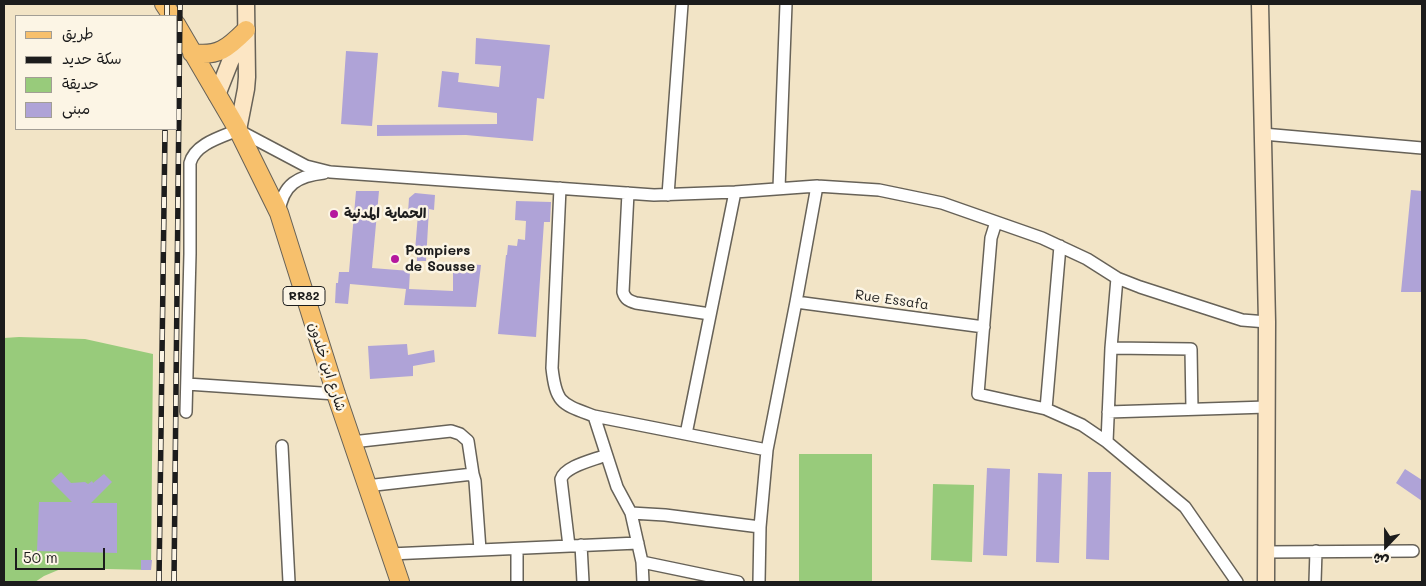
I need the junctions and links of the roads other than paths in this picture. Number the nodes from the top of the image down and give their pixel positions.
1 (164, 4) edge
2 (246, 4) edge
3 (682, 4) edge
4 (786, 4) edge
5 (1260, 4) edge
6 (171, 15) edge
7 (178, 28) edge
8 (246, 30) junction
9 (192, 53) junction
10 (217, 95) junction
11 (238, 130) junction
12 (1263, 134) junction
13 (1422, 148) edge
14 (330, 172) junction
15 (817, 186) junction
16 (560, 188) junction
17 (779, 188) junction
18 (735, 192) junction
19 (628, 193) junction
20 (668, 195) junction
21 (279, 214) junction
22 (996, 222) junction
23 (1060, 246) junction
24 (1116, 278) junction
25 (796, 302) junction
26 (710, 314) junction
27 (1267, 322) junction
28 (984, 327) junction
29 (1111, 348) junction
30 (187, 384) junction
31 (336, 394) junction
32 (1046, 408) junction
33 (1267, 408) junction
34 (1192, 409) junction
35 (186, 412) dead end
36 (1108, 412) junction
37 (594, 416) junction
38 (686, 434) junction
39 (352, 442) junction
40 (1107, 442) junction
41 (282, 446) dead end
42 (767, 450) junction
43 (606, 455) junction
44 (473, 474) junction
45 (366, 486) junction
46 (631, 513) junction
47 (760, 527) junction
48 (638, 543) junction
49 (581, 545) junction
50 (569, 546) junction
51 (517, 549) junction
52 (480, 550) junction
53 (1316, 551) junction
54 (1413, 551) dead end
55 (1267, 552) junction
56 (390, 554) junction
57 (642, 562) junction
58 (289, 582) edge
59 (400, 582) edge
60 (517, 582) edge
61 (583, 582) edge
62 (643, 582) edge
63 (738, 582) edge
64 (759, 582) edge
65 (1237, 582) edge
66 (1266, 582) edge
67 (1315, 582) edge

1 - 6 main road
2 - 8 street
3 - 20 street
4 - 17 street
5 - 12 street
7 - 9 main road, شارع ابن خلدون / RR82
8 - 9 main road
8 - 10 street
8 - 11 street
9 - 10 main road, شارع ابن خلدون / RR82
10 - 11 main road, شارع ابن خلدون / RR82
11 - 14 street
11 - 21 main road, شارع ابن خلدون / RR82
11 - 30 street
12 - 13 street
12 - 27 street
14 - 16 street
14 - 21 street
15 - 17 street
15 - 22 street
15 - 25 street
16 - 19 street
16 - 37 street
17 - 18 street
18 - 20 street
18 - 26 street
19 - 20 street
19 - 26 street
21 - 31 main road, شارع ابن خلدون / RR82
22 - 23 street
22 - 28 street
23 - 24 street
23 - 32 street
24 - 27 street
24 - 29 street
25 - 28 street, Rue Essafa
25 - 42 street
26 - 38 street
27 - 33 street
28 - 32 street
29 - 34 street
29 - 36 street
30 - 31 street
30 - 35 street
31 - 39 main road, شارع ابن خلدون / RR82
32 - 40 street
33 - 34 street
33 - 55 street
34 - 36 street
36 - 40 street
37 - 38 street
37 - 43 street
38 - 42 street
39 - 44 street
39 - 45 main road, شارع ابن خلدون / RR82
40 - 65 street
41 - 58 street
42 - 47 street
43 - 46 street
43 - 50 street
44 - 45 street
44 - 52 street
45 - 56 main road, شارع ابن خلدون / RR82
46 - 47 street
46 - 48 street
47 - 64 street
48 - 49 street
48 - 57 street
49 - 50 street
49 - 61 street
50 - 51 street
51 - 52 street
51 - 60 street
52 - 56 street
53 - 54 street
53 - 55 street
53 - 67 street
55 - 66 street
56 - 59 main road, شارع ابن خلدون / RR82
57 - 62 street
57 - 63 street

